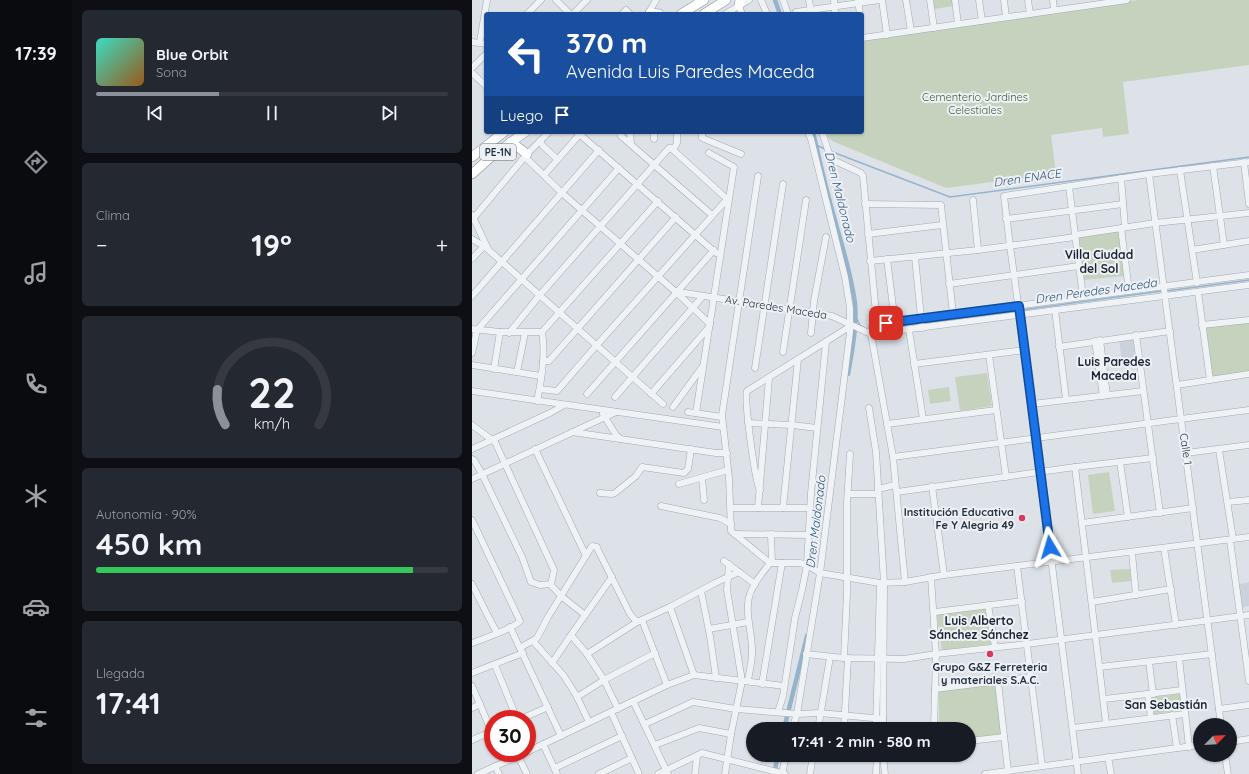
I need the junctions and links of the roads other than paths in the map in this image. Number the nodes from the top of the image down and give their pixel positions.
1 (487, 0) edge
2 (541, 0) edge
3 (556, 0) edge
4 (587, 0) edge
5 (656, 0) edge
6 (704, 0) edge
7 (726, 0) edge
8 (749, 0) edge
9 (761, 0) edge
10 (783, 0) edge
11 (809, 0) edge
12 (881, 0) edge
13 (906, 0) edge
14 (930, 0) edge
15 (955, 0) edge
16 (979, 0) edge
17 (1004, 0) edge
18 (1028, 0) edge
19 (1053, 0) edge
20 (1078, 0) edge
21 (1126, 0) edge
22 (858, 2) edge
23 (1102, 2) edge
24 (834, 3) edge
25 (740, 7) edge
26 (1079, 7) junction
27 (1054, 10) junction
28 (486, 12) edge
29 (529, 12) edge
30 (568, 12) edge
31 (575, 12) edge
32 (653, 12) edge
33 (684, 12) edge
34 (707, 12) edge
35 (729, 12) edge
36 (766, 12) edge
37 (787, 12) edge
38 (796, 12) dead end
39 (811, 12) edge
40 (860, 12) edge
41 (1030, 14) junction
42 (1006, 17) junction
43 (982, 21) junction
44 (958, 24) junction
45 (934, 28) junction
46 (911, 31) junction
47 (484, 32) edge
48 (887, 34) junction
49 (864, 36) edge
50 (472, 42) edge
51 (483, 43) edge
52 (484, 56) edge
53 (472, 68) edge
54 (472, 73) edge
55 (484, 84) edge
56 (501, 134) edge
57 (522, 134) edge
58 (548, 134) edge
59 (577, 134) edge
60 (579, 134) edge
61 (630, 134) edge
62 (654, 134) edge
63 (677, 134) edge
64 (702, 134) edge
65 (809, 134) edge
66 (822, 134) edge
67 (621, 136) dead end
68 (654, 139) dead end
69 (540, 141) junction
70 (511, 142) junction
71 (631, 144) junction
72 (600, 150) junction
73 (673, 150) junction
74 (820, 151) junction
75 (708, 153) dead end
76 (741, 154) dead end
77 (526, 156) junction
78 (472, 157) edge
79 (557, 159) junction
80 (1247, 162) edge
81 (655, 165) junction
82 (1213, 166) junction
83 (619, 168) junction
84 (1180, 170) junction
85 (472, 174) edge
86 (544, 174) junction
87 (1149, 174) junction
88 (758, 176) dead end
89 (1120, 178) junction
90 (638, 184) junction
91 (783, 184) dead end
92 (1069, 187) junction
93 (562, 193) junction
94 (728, 198) junction
95 (806, 200) dead end
96 (973, 200) dead end
97 (658, 201) junction
98 (865, 204) junction
99 (1123, 204) junction
100 (1249, 204) edge
101 (581, 210) junction
102 (1072, 210) junction
103 (1249, 213) edge
104 (712, 216) junction
105 (1220, 216) junction
106 (676, 217) junction
107 (472, 218) edge
108 (1006, 219) junction
109 (1188, 219) junction
110 (1155, 223) junction
111 (942, 224) junction
112 (601, 227) junction
113 (1123, 228) junction
114 (696, 234) junction
115 (868, 234) junction
116 (1075, 236) junction
117 (826, 238) dead end
118 (472, 239) edge
119 (1249, 242) edge
120 (620, 244) junction
121 (1010, 246) junction
122 (1224, 246) junction
123 (486, 248) junction
124 (714, 250) junction
125 (978, 250) junction
126 (1192, 250) junction
127 (946, 254) junction
128 (720, 256) junction
129 (915, 257) junction
130 (472, 259) edge
131 (887, 259) junction
132 (639, 261) junction
133 (870, 261) junction
134 (502, 263) junction
135 (1079, 266) junction
136 (1015, 275) junction
137 (1249, 275) edge
138 (658, 277) junction
139 (521, 280) junction
140 (1197, 283) junction
141 (949, 284) junction
142 (1249, 285) edge
143 (1164, 287) junction
144 (1129, 291) junction
145 (1198, 292) junction
146 (677, 293) junction
147 (1165, 295) junction
148 (472, 296) edge
149 (539, 296) junction
150 (703, 296) junction
151 (1083, 297) junction
152 (714, 298) junction
153 (739, 302) junction
154 (764, 306) junction
155 (1019, 306) junction
156 (692, 308) junction
157 (789, 310) junction
158 (1055, 310) junction
159 (558, 313) junction
160 (813, 313) junction
161 (953, 314) junction
162 (1020, 314) junction
163 (921, 318) junction
164 (1249, 320) edge
165 (894, 322) junction
166 (877, 324) junction
167 (850, 325) junction
168 (1202, 325) junction
169 (709, 326) junction
170 (922, 328) junction
171 (474, 329) edge
172 (577, 329) junction
173 (909, 330) junction
174 (896, 331) junction
175 (1170, 331) junction
176 (500, 332) junction
177 (542, 332) junction
178 (509, 333) junction
179 (525, 333) junction
180 (811, 333) dead end
181 (871, 334) junction
182 (1136, 335) junction
183 (1097, 341) junction
184 (826, 342) junction
185 (596, 346) junction
186 (1059, 346) junction
187 (1025, 350) junction
188 (783, 352) dead end
189 (472, 353) edge
190 (989, 355) junction
191 (798, 359) junction
192 (543, 361) junction
193 (615, 362) junction
194 (914, 364) junction
195 (472, 365) edge
196 (704, 365) junction
197 (494, 368) junction
198 (756, 368) dead end
199 (517, 372) junction
200 (1249, 374) edge
201 (541, 376) junction
202 (632, 378) junction
203 (769, 378) junction
204 (1210, 380) junction
205 (1177, 384) junction
206 (540, 389) junction
207 (472, 391) edge
208 (1143, 391) junction
209 (587, 394) dead end
210 (651, 394) junction
211 (1105, 395) junction
212 (615, 397) dead end
213 (1066, 399) junction
214 (537, 401) junction
215 (564, 404) junction
216 (663, 404) dead end
217 (1032, 404) junction
218 (673, 407) dead end
219 (869, 408) dead end
220 (600, 410) junction
221 (996, 410) junction
222 (1249, 410) edge
223 (616, 412) junction
224 (688, 412) dead end
225 (696, 413) junction
226 (604, 417) junction
227 (722, 417) junction
228 (923, 419) junction
229 (1181, 419) junction
230 (748, 423) junction
231 (765, 423) junction
232 (887, 424) junction
233 (1148, 424) junction
234 (472, 425) edge
235 (792, 425) junction
236 (723, 427) junction
237 (817, 428) junction
238 (572, 432) junction
239 (622, 439) junction
240 (1036, 439) junction
241 (492, 440) junction
242 (1001, 443) junction
243 (1249, 445) edge
244 (472, 449) edge
245 (535, 449) junction
246 (691, 449) junction
247 (1219, 450) junction
248 (727, 453) junction
249 (1186, 453) junction
250 (850, 454) dead end
251 (893, 457) junction
252 (1153, 458) junction
253 (472, 459) edge
254 (1120, 462) junction
255 (505, 464) junction
256 (1075, 467) junction
257 (728, 470) junction
258 (1040, 473) junction
259 (482, 474) junction
260 (1006, 477) junction
261 (702, 478) junction
262 (472, 479) edge
263 (679, 484) dead end
264 (932, 486) junction
265 (896, 488) junction
266 (760, 490) junction
267 (878, 491) junction
268 (600, 493) dead end
269 (848, 494) junction
270 (704, 500) dead end
271 (1249, 500) edge
272 (1228, 502) junction
273 (661, 506) dead end
274 (731, 508) junction
275 (758, 508) junction
276 (783, 508) junction
277 (810, 508) junction
278 (1193, 508) junction
279 (1160, 513) junction
280 (1128, 517) junction
281 (472, 520) edge
282 (1082, 523) junction
283 (731, 524) junction
284 (735, 534) junction
285 (771, 534) junction
286 (808, 535) junction
287 (1249, 537) edge
288 (1231, 540) junction
289 (1197, 544) junction
290 (1164, 548) junction
291 (1132, 553) junction
292 (586, 556) junction
293 (1086, 558) junction
294 (1051, 561) junction
295 (771, 563) junction
296 (782, 563) junction
297 (807, 565) junction
298 (1017, 566) junction
299 (739, 572) junction
300 (820, 573) junction
301 (944, 575) junction
302 (612, 577) junction
303 (931, 577) junction
304 (727, 578) junction
305 (847, 578) junction
306 (905, 582) junction
307 (882, 583) junction
308 (472, 584) edge
309 (551, 584) junction
310 (755, 584) junction
311 (1171, 589) junction
312 (701, 591) junction
313 (1136, 594) junction
314 (561, 596) junction
315 (1022, 601) junction
316 (1092, 602) junction
317 (988, 605) junction
318 (670, 607) junction
319 (935, 612) junction
320 (585, 615) junction
321 (1249, 615) edge
322 (1240, 616) junction
323 (1207, 620) junction
324 (639, 621) junction
325 (748, 622) junction
326 (732, 625) junction
327 (1176, 625) junction
328 (510, 628) junction
329 (709, 629) junction
330 (497, 633) junction
331 (571, 635) junction
332 (1096, 635) junction
333 (1061, 640) junction
334 (533, 641) junction
335 (472, 643) edge
336 (1027, 644) junction
337 (995, 647) junction
338 (1247, 649) edge
339 (521, 650) junction
340 (655, 653) junction
341 (587, 654) junction
342 (806, 654) junction
343 (936, 654) junction
344 (1212, 654) junction
345 (830, 657) junction
346 (846, 658) junction
347 (1179, 658) junction
348 (881, 659) junction
349 (1149, 662) junction
350 (552, 663) junction
351 (494, 665) junction
352 (1100, 668) junction
353 (472, 673) edge
354 (694, 675) junction
355 (1031, 677) junction
356 (716, 678) junction
357 (604, 680) junction
358 (745, 681) junction
359 (1249, 681) edge
360 (998, 682) junction
361 (762, 684) junction
362 (667, 685) junction
363 (472, 686) edge
364 (784, 686) junction
365 (935, 689) junction
366 (1182, 690) junction
367 (1150, 694) junction
368 (577, 697) junction
369 (1104, 699) junction
370 (633, 701) junction
371 (480, 704) junction
372 (1249, 705) edge
373 (548, 707) junction
374 (472, 708) edge
375 (618, 709) junction
376 (736, 709) junction
377 (1219, 709) junction
378 (513, 710) edge
379 (536, 712) edge
380 (611, 712) junction
381 (778, 712) junction
382 (820, 713) junction
383 (484, 714) edge
384 (797, 714) junction
385 (1185, 714) junction
386 (845, 715) junction
387 (1172, 715) junction
388 (1151, 718) junction
389 (1220, 718) edge
390 (880, 719) junction
391 (589, 722) junction
392 (794, 722) edge
393 (819, 722) edge
394 (844, 722) edge
395 (879, 722) edge
396 (881, 722) edge
397 (934, 722) edge
398 (1106, 723) junction
399 (645, 724) junction
400 (1073, 728) junction
401 (731, 734) junction
402 (484, 736) edge
403 (562, 736) junction
404 (622, 736) junction
405 (1004, 737) junction
406 (1249, 739) edge
407 (472, 740) edge
408 (976, 740) edge
409 (1237, 741) edge
410 (543, 744) junction
411 (655, 745) junction
412 (1193, 746) edge
413 (1189, 747) junction
414 (536, 748) edge
415 (1177, 748) junction
416 (696, 756) junction
417 (1108, 757) junction
418 (632, 758) junction
419 (727, 759) junction
420 (1077, 761) junction
421 (505, 762) edge
422 (521, 762) edge
423 (784, 762) edge
424 (812, 762) edge
425 (877, 762) edge
426 (884, 762) edge
427 (1226, 762) edge
428 (495, 766) junction
429 (1042, 766) junction
430 (757, 767) junction
431 (556, 771) edge
432 (1008, 771) junction
433 (667, 772) edge
434 (782, 773) edge
435 (478, 774) edge
436 (499, 774) edge
437 (527, 774) edge
438 (599, 774) edge
439 (639, 774) edge
440 (658, 774) edge
441 (695, 774) edge
442 (725, 774) edge
443 (755, 774) edge
444 (810, 774) edge
445 (876, 774) edge
446 (885, 774) edge
447 (985, 774) edge
448 (1078, 774) edge
449 (1111, 774) edge
450 (1228, 774) edge

1 - 28 street
2 - 29 street
3 - 30 street
4 - 31 street
5 - 32 street
6 - 33 highway
7 - 34 highway
8 - 25 street
9 - 36 street
10 - 37 street
11 - 39 street
12 - 22 street
12 - 48 street
13 - 46 street
14 - 45 street
15 - 44 street
16 - 43 street
17 - 42 street
18 - 41 street
19 - 27 street
20 - 26 street
21 - 23 street
22 - 24 street
22 - 40 street
23 - 26 street
24 - 39 street
25 - 35 street
26 - 27 street
27 - 41 street
38 - 39 street
41 - 42 street
42 - 43 street
43 - 44 street
44 - 45 street
45 - 46 street
46 - 48 street
47 - 51 street
48 - 49 street
50 - 51 street
52 - 53 street
54 - 55 street
56 - 78 highway, PE-1N
57 - 70 highway, PE-1N
58 - 69 street
59 - 79 street
60 - 72 street
61 - 71 street
62 - 68 street
63 - 73 street
64 - 76 street
65 - 74 street
66 - 74 street
67 - 71 street
69 - 77 street
69 - 79 street
70 - 77 highway
70 - 85 highway, PE-1N
71 - 81 street
72 - 83 street
72 - 93 street
73 - 81 street
73 - 94 street
74 - 98 street
74 - 167 street
75 - 94 street
77 - 86 street
77 - 107 street
79 - 86 street
80 - 82 street
80 - 100 street
81 - 90 street
81 - 104 street
82 - 84 street
82 - 105 street
83 - 90 street
83 - 101 street
84 - 87 street
84 - 109 street
86 - 93 street
87 - 89 street
87 - 110 street, Calle 1
88 - 153 street
89 - 92 street
89 - 99 street
90 - 97 street
90 - 112 street
91 - 154 street
92 - 102 street
92 - 108 street
93 - 101 street
93 - 134 street
94 - 104 street
94 - 128 street
95 - 157 street
96 - 125 street
97 - 106 street
97 - 120 street
98 - 111 street
98 - 115 street
99 - 102 street
99 - 113 street
101 - 112 street
101 - 139 street
102 - 108 street
102 - 116 street
103 - 105 street
104 - 114 street
105 - 109 street
105 - 122 street
106 - 114 street
106 - 132 street
107 - 123 street
108 - 121 street
109 - 110 street
109 - 126 street
110 - 113 street
110 - 143 street, Calle 1
111 - 115 street
111 - 127 street
112 - 120 street
112 - 149 street
113 - 116 street
113 - 144 street
114 - 124 street
114 - 138 street
115 - 133 street
116 - 121 street
116 - 135 street
117 - 160 street
118 - 123 street
119 - 122 street
120 - 132 street
120 - 159 street
121 - 125 street
121 - 136 street
122 - 126 street
123 - 130 street
123 - 134 street
124 - 128 street
124 - 146 street
125 - 127 street
126 - 140 street
127 - 129 street
127 - 141 street
128 - 152 street
129 - 131 street
129 - 163 street
131 - 133 street
131 - 165 street
132 - 138 street
132 - 172 street
133 - 166 street
134 - 139 street
134 - 148 street
135 - 136 street
135 - 151 street
136 - 141 street
136 - 155 street
137 - 140 street
138 - 146 street
138 - 185 street
139 - 149 street
139 - 171 street
140 - 143 street
141 - 161 street
142 - 145 street
143 - 144 street
143 - 147 street, Calle 1
144 - 151 street
145 - 147 street
145 - 168 street
146 - 150 street, Av. Paredes Maceda
146 - 156 street
146 - 193 street
147 - 158 street
147 - 175 street, Calle 1
149 - 159 street
149 - 178 street
150 - 152 street, Av. Paredes Maceda
150 - 156 street
151 - 155 street
152 - 153 street, Av. Paredes Maceda
152 - 169 street
153 - 154 street, Av. Paredes Maceda
153 - 227 street
154 - 157 street, Av. Paredes Maceda
154 - 198 street
155 - 161 street
155 - 162 street
156 - 169 street
156 - 202 street
157 - 160 street, Av. Paredes Maceda
157 - 188 street
158 - 162 street
158 - 186 street
159 - 172 street
159 - 177 street
160 - 167 street, Av. Paredes Maceda
160 - 180 street
161 - 163 street
162 - 170 street
162 - 187 street
163 - 165 street
163 - 170 street
164 - 168 street
165 - 166 street
165 - 174 street
166 - 181 street
167 - 181 street, Av. Paredes Maceda
167 - 184 street
167 - 300 street
168 - 204 street
169 - 196 street
169 - 210 street
170 - 173 street
171 - 176 street
171 - 189 street
172 - 185 street
172 - 192 street
173 - 174 street
173 - 194 street
174 - 181 street
175 - 182 street
175 - 205 street, Calle 1
176 - 178 street
176 - 197 street
177 - 179 street
177 - 192 street
178 - 179 street
179 - 199 street
181 - 232 street
182 - 183 street
182 - 208 street
183 - 186 street
183 - 211 street
184 - 191 street
184 - 237 street
185 - 193 street
185 - 206 street
186 - 213 street
187 - 190 street
187 - 217 street
190 - 194 street
190 - 221 street
191 - 203 street
191 - 235 street
192 - 201 street
193 - 202 street
193 - 209 street
194 - 228 street
195 - 197 street
196 - 218 street
196 - 225 street
197 - 199 street
199 - 201 street
200 - 204 street
201 - 206 street
202 - 210 street
202 - 212 street
203 - 230 street
203 - 231 street
204 - 205 street
205 - 229 street, Calle 1
206 - 214 street
207 - 214 street
208 - 211 street
208 - 233 street
210 - 216 street
211 - 213 street
213 - 217 street
214 - 215 street
215 - 220 street
215 - 241 street
217 - 240 street
219 - 267 street
220 - 223 street
220 - 226 street
221 - 228 street
221 - 242 street
222 - 229 street
223 - 226 street
223 - 236 street
224 - 225 street
225 - 227 street
226 - 238 street
226 - 239 street
227 - 236 street
228 - 232 street
229 - 233 street
229 - 249 street, Calle 1
230 - 231 street
230 - 266 street
231 - 235 street
231 - 266 street
232 - 251 street
233 - 240 street
233 - 252 street
234 - 241 street
235 - 237 street
235 - 276 street
236 - 248 street
237 - 277 street
238 - 239 street
238 - 245 street
239 - 246 street
240 - 242 street
240 - 258 street
241 - 244 street
241 - 255 street
242 - 251 street
242 - 260 street
243 - 247 street
245 - 255 street
245 - 292 street
246 - 248 street
246 - 268 street
247 - 249 street
247 - 272 street
248 - 257 street
249 - 278 street, Calle 1
250 - 269 street
251 - 265 street
252 - 254 street
252 - 279 street
253 - 259 street
254 - 256 street
254 - 280 street
255 - 259 street
255 - 309 street
256 - 258 street
256 - 282 street
257 - 261 street
257 - 274 street
258 - 260 street
258 - 294 street
259 - 262 street
259 - 309 street
260 - 264 street
261 - 263 street
261 - 270 street
264 - 265 street
264 - 301 street
265 - 267 street
265 - 306 street
266 - 275 street
267 - 269 street
267 - 307 street
269 - 305 street
271 - 272 street
272 - 288 street
273 - 283 street
274 - 275 street
274 - 283 street
275 - 276 street
276 - 277 street
277 - 286 street
278 - 279 street
278 - 289 street, Calle 1
279 - 280 street
280 - 282 street
281 - 328 street
282 - 293 street
283 - 284 street
284 - 285 street
284 - 295 street
285 - 286 street
285 - 295 street
286 - 297 street
287 - 288 street
288 - 289 street
288 - 322 street
289 - 290 street
289 - 323 street, Calle 1
290 - 291 street
290 - 311 street
291 - 293 street
291 - 313 street
292 - 302 street
292 - 314 street
293 - 294 street
293 - 316 street
294 - 298 street
294 - 333 street
295 - 296 street
295 - 310 street
296 - 297 street
296 - 361 street
297 - 300 street
297 - 364 street
298 - 301 street
298 - 315 street
299 - 304 street
299 - 304 street
299 - 310 street
300 - 305 street
300 - 342 street
301 - 303 street
302 - 320 street
302 - 324 street
303 - 306 street
303 - 319 street
304 - 312 street
304 - 326 street
305 - 307 street
305 - 346 street
306 - 307 street
307 - 348 street
308 - 330 street
309 - 314 street
310 - 325 street
311 - 313 street
311 - 327 street
312 - 318 street
312 - 329 street
313 - 316 street
314 - 320 street
314 - 334 street
315 - 317 street
315 - 336 street
316 - 332 street
317 - 319 street
317 - 337 street
318 - 324 street
318 - 354 street
319 - 343 street
320 - 331 street
321 - 322 street
322 - 323 street
322 - 338 street
323 - 327 street
323 - 344 street, Calle 1
324 - 340 street
324 - 341 street
325 - 326 street
325 - 358 street
326 - 329 street
326 - 358 street
327 - 332 street
328 - 330 street
328 - 339 street
329 - 356 street
330 - 335 street
331 - 341 street
331 - 350 street
332 - 333 street
332 - 352 street
333 - 336 street
333 - 400 street
334 - 339 street
334 - 350 street
336 - 337 street
336 - 355 street
337 - 343 street
338 - 359 street
339 - 351 street
339 - 373 street
340 - 357 street
340 - 362 street
341 - 357 street
342 - 345 street
342 - 384 street
343 - 348 street
343 - 365 street
344 - 347 street
344 - 377 street, Calle 1
345 - 346 street
345 - 382 street
346 - 348 street
346 - 386 street
347 - 349 street
347 - 366 street
348 - 390 street
349 - 352 street
349 - 367 street
350 - 368 street
351 - 353 street
351 - 378 street
352 - 369 street
354 - 356 street
354 - 362 street
355 - 360 street
355 - 429 street
356 - 358 street
357 - 368 street
357 - 375 street
358 - 361 street
358 - 376 street
360 - 365 street
360 - 405 street
361 - 364 street
362 - 370 street
363 - 371 street
364 - 381 street
365 - 397 street
366 - 367 street
366 - 385 street
367 - 369 street
367 - 388 street
368 - 391 street
369 - 398 street
370 - 375 street
370 - 399 street
371 - 374 street
371 - 383 street
372 - 377 street
373 - 379 street
373 - 403 street
375 - 380 street
376 - 381 street
376 - 399 street
376 - 401 street
377 - 389 street, Calle 1
380 - 391 street
380 - 404 street
381 - 384 street
382 - 384 street
382 - 386 street
382 - 393 street
384 - 392 street
385 - 387 street
385 - 413 street
386 - 390 street
386 - 394 street
387 - 388 street
387 - 415 street
388 - 398 street
390 - 395 street
390 - 396 street
391 - 403 street
398 - 400 street
399 - 411 street
400 - 420 street
401 - 411 street
401 - 419 street
402 - 407 street
403 - 410 street
404 - 418 street
404 - 431 street
405 - 408 street
405 - 432 street
406 - 409 street
410 - 414 street
410 - 431 street
411 - 433 street
412 - 413 street
413 - 415 street
415 - 417 street
416 - 419 street
416 - 433 street
416 - 441 street
417 - 420 street
417 - 449 street
418 - 438 street
418 - 439 street
419 - 430 street
419 - 442 street
420 - 429 street
420 - 448 street
421 - 428 street
422 - 437 street
423 - 434 street
424 - 444 street
425 - 445 street
426 - 446 street
427 - 450 street
428 - 435 street
428 - 436 street
429 - 432 street
430 - 434 street
430 - 443 street
432 - 447 street
433 - 440 street

